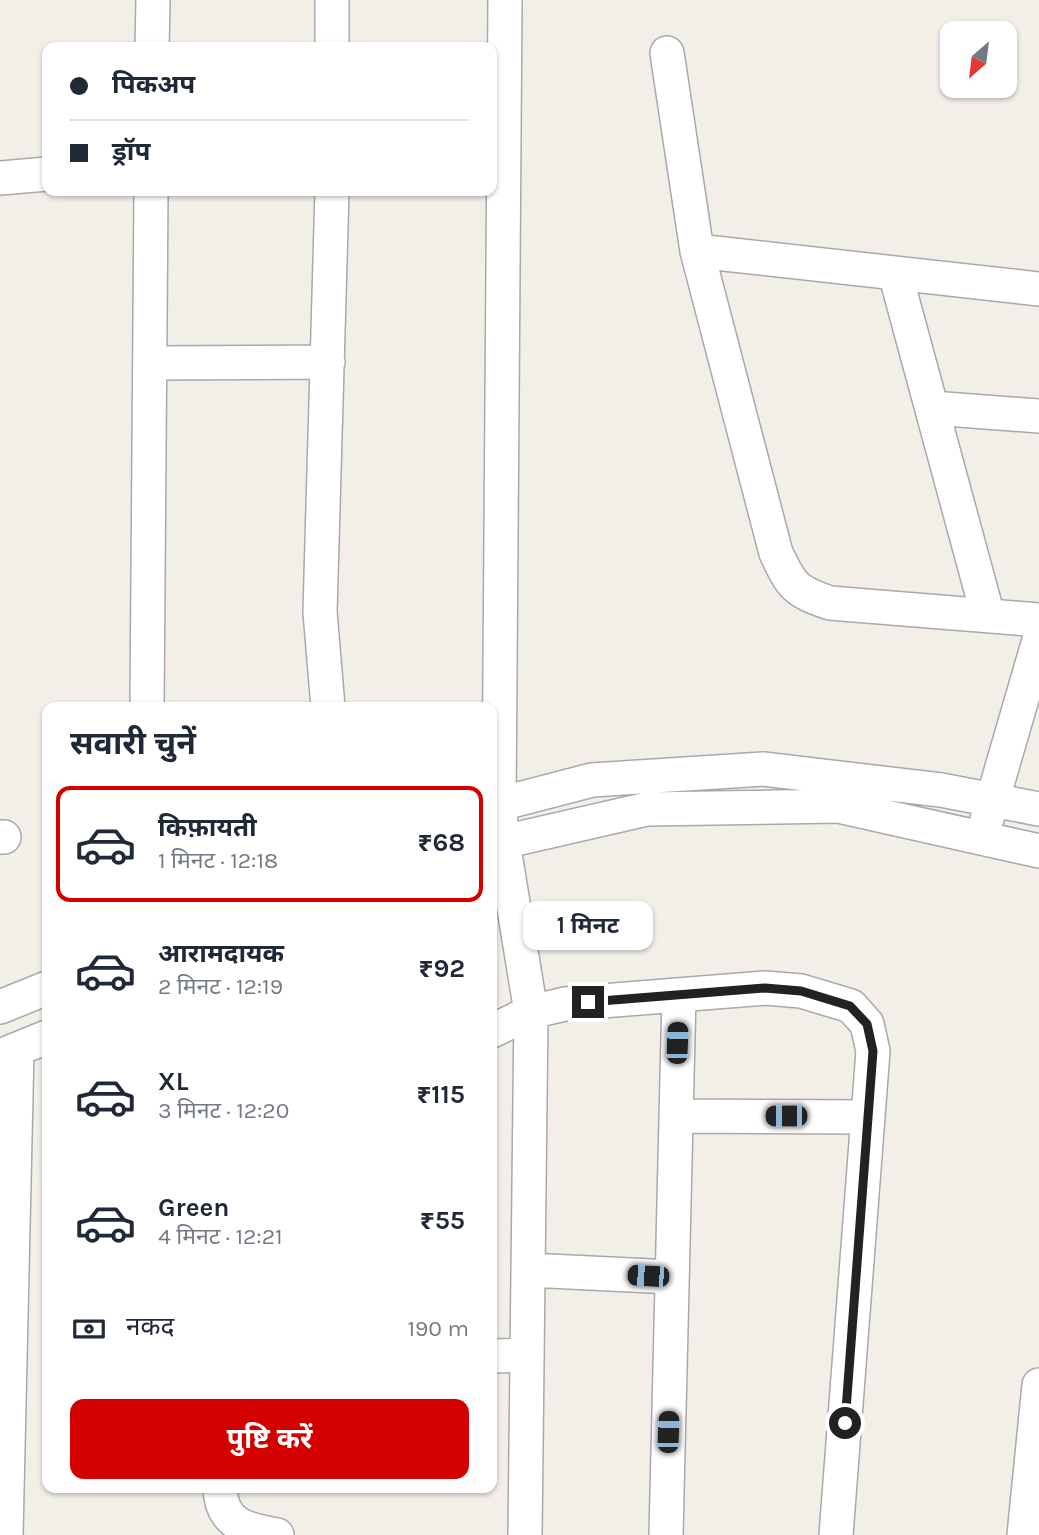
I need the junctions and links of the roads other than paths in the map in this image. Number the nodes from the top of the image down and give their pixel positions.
1 (153, 0) edge
2 (332, 0) edge
3 (505, 0) edge
4 (152, 42) edge
5 (332, 42) edge
6 (667, 53) dead end
7 (42, 174) edge
8 (0, 178) edge
9 (151, 196) edge
10 (332, 196) edge
11 (697, 251) junction
12 (895, 273) junction
13 (1039, 289) edge
14 (328, 362) junction
15 (150, 363) junction
16 (932, 408) junction
17 (1039, 416) edge
18 (988, 616) junction
19 (1039, 620) edge
20 (1039, 640) edge
21 (147, 702) edge
22 (328, 702) edge
23 (496, 702) edge
24 (991, 800) junction
25 (497, 804) edge
26 (1039, 808) edge
27 (983, 838) junction
28 (497, 844) edge
29 (1039, 851) edge
30 (42, 990) edge
31 (679, 995) junction
32 (0, 1007) edge
33 (531, 1012) junction
34 (497, 1029) edge
35 (42, 1039) edge
36 (8, 1053) edge
37 (676, 1116) junction
38 (868, 1117) junction
39 (528, 1270) junction
40 (672, 1278) junction
41 (527, 1355) junction
42 (497, 1356) edge
43 (1039, 1385) edge
44 (220, 1493) edge
45 (6, 1535) edge
46 (277, 1535) edge
47 (525, 1535) edge
48 (666, 1535) edge
49 (836, 1535) edge
50 (1024, 1535) edge

1 - 4 street
2 - 5 street
3 - 23 street
6 - 11 street
7 - 8 street
9 - 15 street
10 - 14 street
11 - 12 street
11 - 18 street
12 - 13 street
12 - 16 street
14 - 15 street
14 - 22 street
15 - 21 street
16 - 17 street
16 - 18 street
18 - 19 street
20 - 24 street
24 - 25 street
24 - 26 street
24 - 27 street
27 - 28 street
27 - 29 street
28 - 33 street
30 - 32 street
31 - 33 street
31 - 37 street
31 - 38 street
33 - 34 street
33 - 39 street
35 - 36 street
36 - 45 street
37 - 38 street
37 - 40 street
38 - 49 street
39 - 40 street
39 - 41 street
40 - 48 street
41 - 42 street
41 - 47 street
43 - 50 street
44 - 46 street

